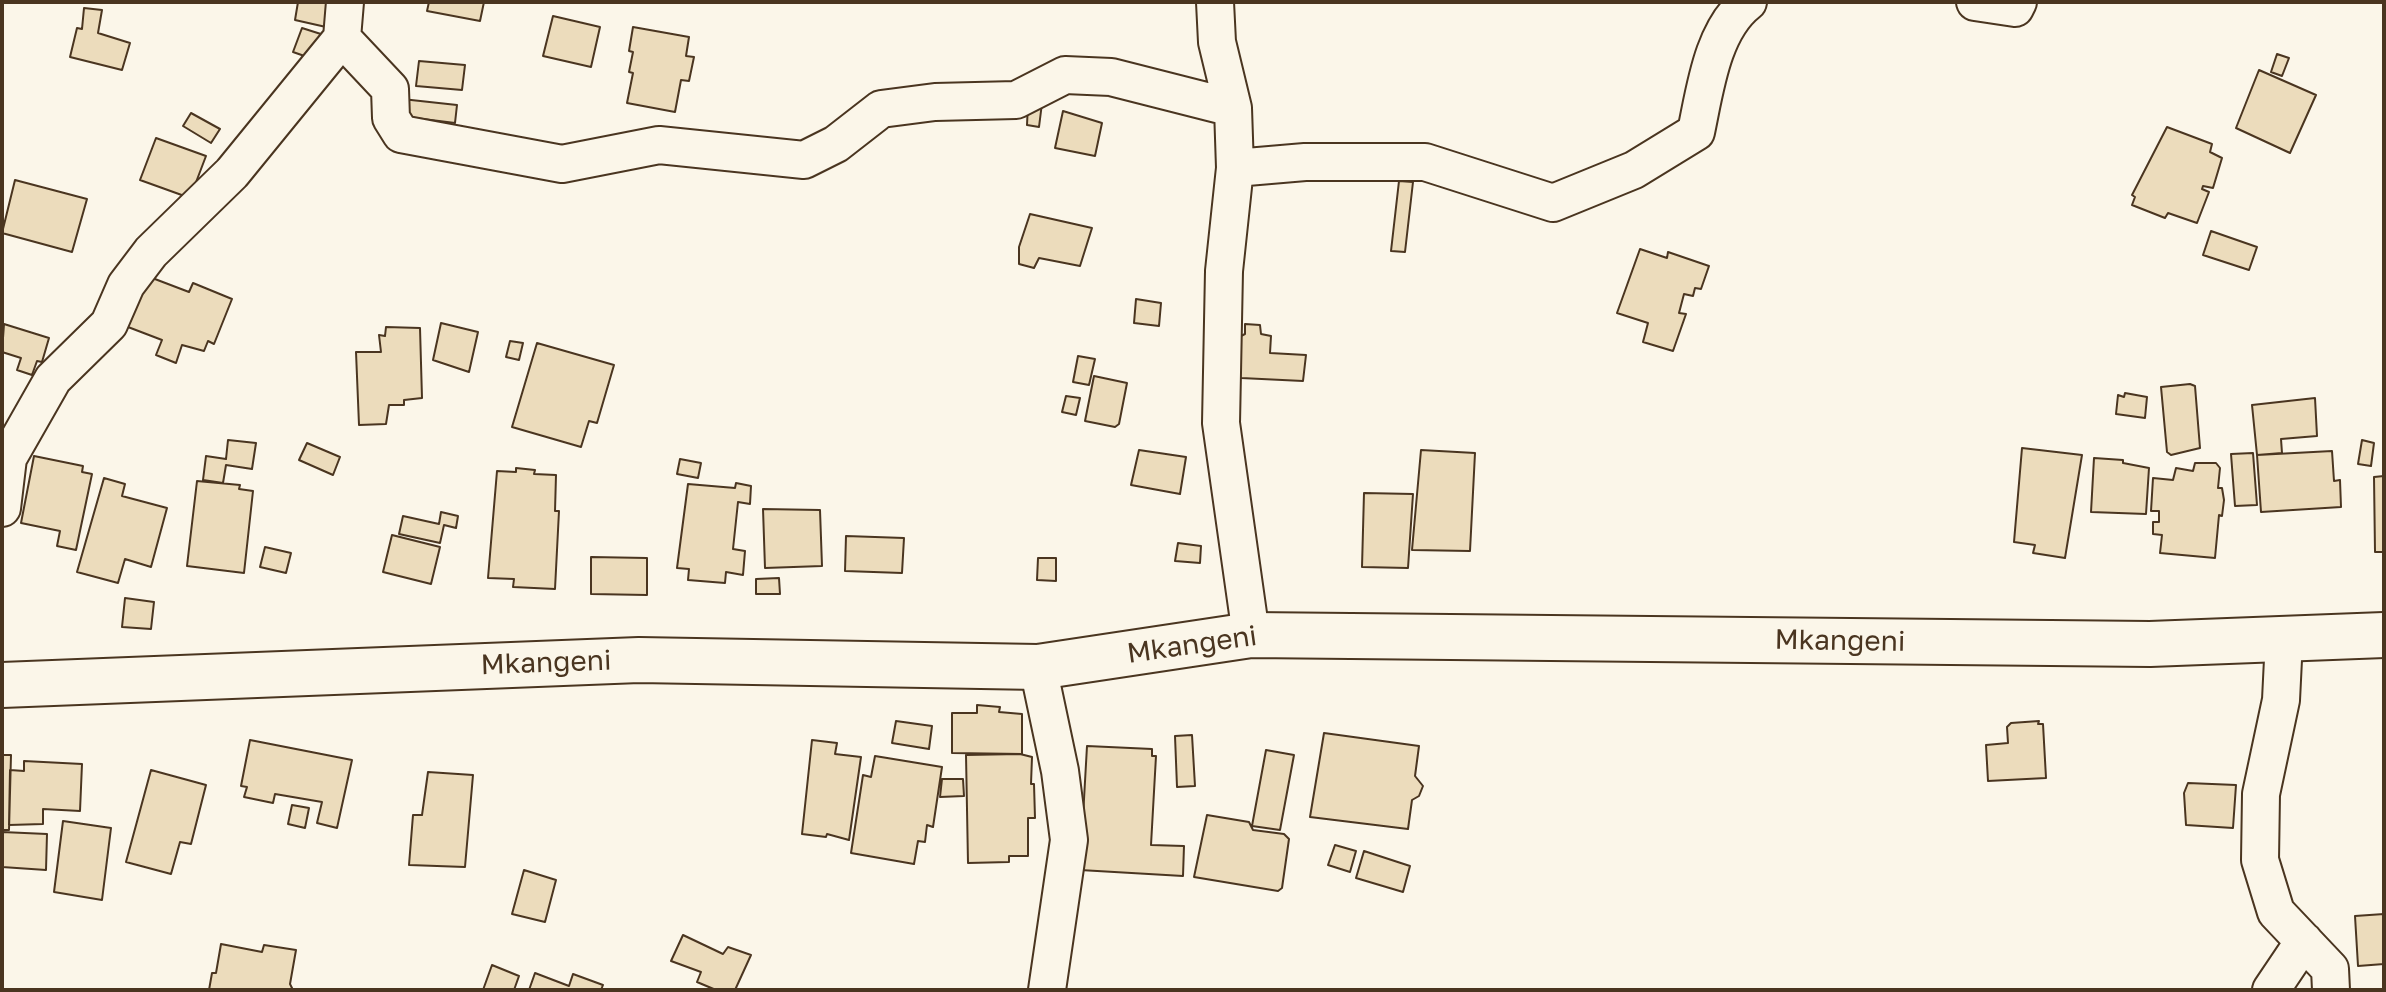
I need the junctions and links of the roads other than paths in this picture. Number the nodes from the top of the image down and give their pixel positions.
1 (345, 2) edge
2 (1215, 2) edge
3 (1748, 2) edge
4 (1975, 2) edge
5 (2018, 2) edge
6 (342, 38) junction
7 (1233, 108) junction
8 (1235, 168) junction
9 (5, 456) edge
10 (2, 508) edge
11 (1251, 635) junction
12 (2384, 635) edge
13 (2284, 639) junction
14 (1038, 667) junction
15 (2, 685) edge
16 (2304, 941) junction
17 (1047, 990) edge
18 (2271, 990) edge
19 (2331, 990) edge

1 - 6 street
2 - 7 street
3 - 8 street
4 - 5 street
6 - 7 street
6 - 9 street
7 - 8 street
8 - 11 street
9 - 10 street
11 - 13 street, Mkangeni
11 - 14 street, Mkangeni
12 - 13 street, Mkangeni
13 - 16 street
14 - 15 street, Mkangeni
14 - 17 street
16 - 18 street
16 - 19 street

